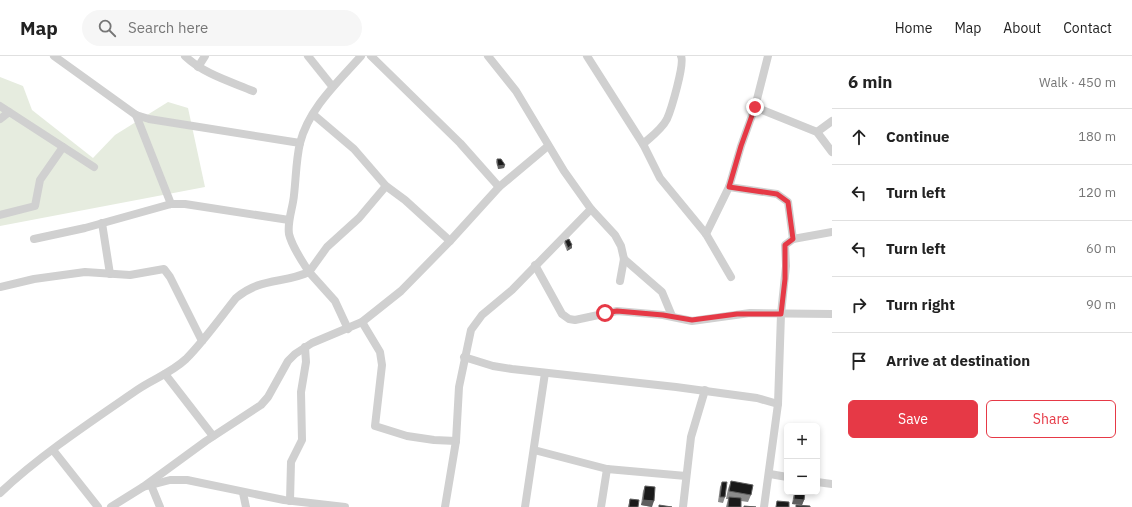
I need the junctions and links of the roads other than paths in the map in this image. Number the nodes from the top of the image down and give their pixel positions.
1 (54, 56) edge
2 (185, 56) edge
3 (206, 56) edge
4 (308, 56) edge
5 (361, 56) edge
6 (371, 56) edge
7 (488, 56) edge
8 (587, 56) edge
9 (681, 56) edge
10 (768, 56) edge
11 (198, 67) junction
12 (332, 86) junction
13 (253, 91) dead end
14 (0, 106) edge
15 (755, 107) junction
16 (9, 112) junction
17 (136, 115) junction
18 (314, 115) junction
19 (0, 119) edge
20 (832, 121) edge
21 (817, 132) junction
22 (300, 143) junction
23 (643, 144) junction
24 (548, 146) junction
25 (63, 147) junction
26 (832, 152) edge
27 (94, 167) dead end
28 (386, 186) junction
29 (499, 187) junction
30 (729, 187) junction
31 (171, 204) junction
32 (591, 209) junction
33 (0, 215) edge
34 (289, 220) junction
35 (102, 223) junction
36 (832, 232) edge
37 (706, 234) junction
38 (34, 239) dead end
39 (793, 239) junction
40 (450, 241) junction
41 (624, 259) junction
42 (535, 265) junction
43 (309, 272) junction
44 (110, 274) junction
45 (731, 277) dead end
46 (620, 281) dead end
47 (0, 287) edge
48 (781, 314) junction
49 (832, 314) edge
50 (672, 316) junction
51 (362, 322) junction
52 (348, 329) junction
53 (202, 341) junction
54 (305, 347) junction
55 (464, 358) junction
56 (545, 373) junction
57 (165, 374) junction
58 (705, 390) junction
59 (778, 404) junction
60 (214, 436) junction
61 (456, 440) junction
62 (53, 450) junction
63 (534, 450) junction
64 (607, 469) junction
65 (770, 474) junction
66 (686, 476) junction
67 (784, 477) edge
68 (820, 482) edge
69 (832, 484) edge
70 (147, 486) junction
71 (0, 493) edge
72 (243, 493) junction
73 (290, 501) junction
74 (324, 506) edge
75 (98, 507) edge
76 (111, 507) edge
77 (160, 507) edge
78 (246, 507) edge
79 (345, 507) edge
80 (445, 507) edge
81 (525, 507) edge
82 (601, 507) edge
83 (683, 507) edge
84 (764, 507) edge

1 - 17 street
2 - 11 street
3 - 11 street
4 - 12 street
5 - 12 street
6 - 29 street
7 - 24 street
8 - 23 street
9 - 23 street
10 - 15 street
11 - 13 street
12 - 18 street
14 - 16 street
15 - 21 street
15 - 30 street
16 - 19 street
16 - 25 street
17 - 22 street
17 - 31 street
18 - 22 street
18 - 28 street
20 - 21 street
21 - 26 street
22 - 34 street
23 - 37 street
24 - 29 street
24 - 32 street
25 - 27 street
25 - 33 street
28 - 40 street
28 - 43 street
29 - 40 street
30 - 37 street
30 - 39 street
31 - 34 street
31 - 35 street
32 - 41 street
32 - 42 street
34 - 43 street
35 - 38 street
35 - 44 street
36 - 39 street
37 - 45 street
39 - 48 street
40 - 51 street
41 - 46 street
41 - 50 street
42 - 50 street
42 - 55 street
43 - 52 street
43 - 53 street
44 - 47 street
44 - 53 street
48 - 49 street
48 - 50 street
48 - 59 street
51 - 52 street
51 - 61 street
52 - 54 street
53 - 57 street
54 - 60 street
54 - 73 street
55 - 56 street
55 - 61 street
56 - 58 street
56 - 63 street
57 - 60 street
57 - 62 street
58 - 59 street
58 - 66 street
59 - 65 street
60 - 70 street
61 - 80 street
62 - 71 street
62 - 75 street
63 - 64 street
63 - 81 street
64 - 66 street
64 - 82 street
65 - 67 street
65 - 84 street
66 - 83 street
68 - 69 street
70 - 72 street
70 - 76 street
70 - 77 street
72 - 73 street
72 - 78 street
73 - 74 street
74 - 79 street

